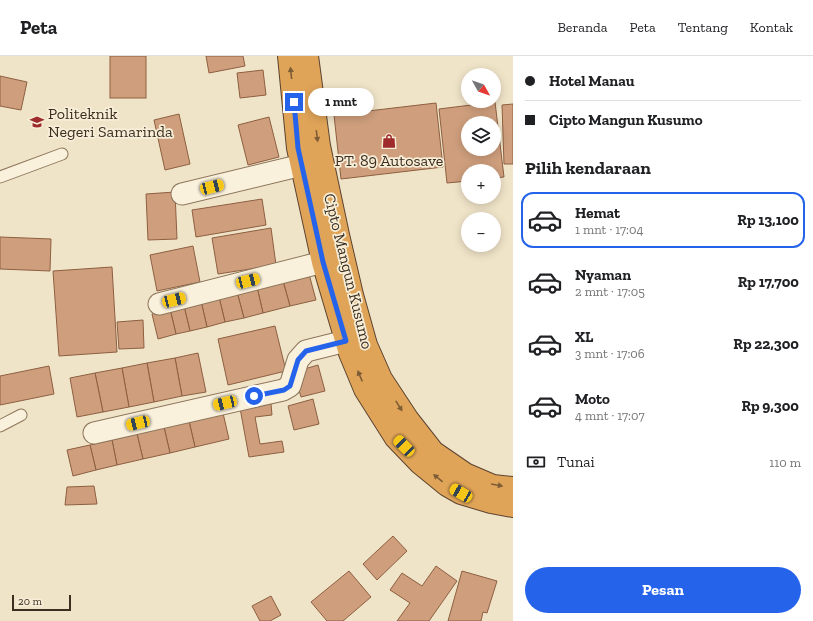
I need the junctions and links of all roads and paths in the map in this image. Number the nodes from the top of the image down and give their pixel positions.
1 (289, 56) edge
2 (307, 56) edge
3 (62, 154) dead end
4 (302, 165) junction
5 (0, 177) edge
6 (182, 194) dead end
7 (323, 262) junction
8 (159, 304) dead end
9 (346, 341) junction
10 (21, 415) dead end
11 (0, 426) edge
12 (94, 432) dead end
13 (513, 488) edge
14 (513, 506) edge

4 -> 1 highway, Cipto Mangun Kusumo
2 -> 13 highway, Cipto Mangun Kusumo
3 - 5 lane
4 - 6 street
4 - 7 highway, Cipto Mangun Kusumo
7 - 8 street
7 - 9 highway, Cipto Mangun Kusumo
9 - 12 street
14 -> 9 highway, Cipto Mangun Kusumo
10 - 11 lane

